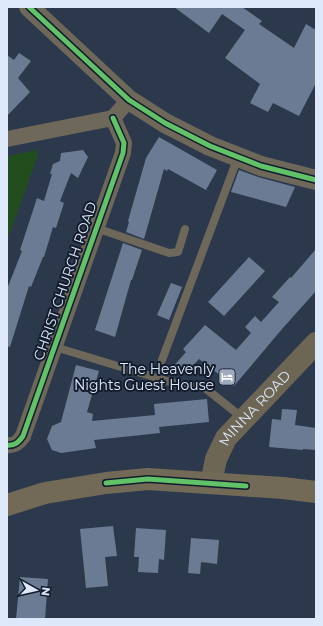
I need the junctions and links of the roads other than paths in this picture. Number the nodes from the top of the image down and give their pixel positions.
1 (29, 7) edge
2 (129, 100) junction
3 (113, 118) junction
4 (7, 139) edge
5 (238, 157) junction
6 (316, 180) edge
7 (96, 228) junction
8 (185, 229) dead end
9 (316, 343) edge
10 (55, 347) junction
11 (162, 360) dead end
12 (244, 419) junction
13 (9, 446) edge
14 (211, 483) junction
15 (316, 492) edge
16 (7, 505) edge

1 - 2 street
2 - 3 street
2 - 5 street
3 - 4 street
3 - 7 street, CHRIST CHURCH ROAD
5 - 6 street
5 - 11 lane
7 - 8 lane
7 - 10 street, CHRIST CHURCH ROAD
9 - 12 main road, MINNA ROAD
10 - 12 lane
10 - 13 street, CHRIST CHURCH ROAD
12 - 14 main road, MINNA ROAD
14 - 15 main road
14 - 16 main road

